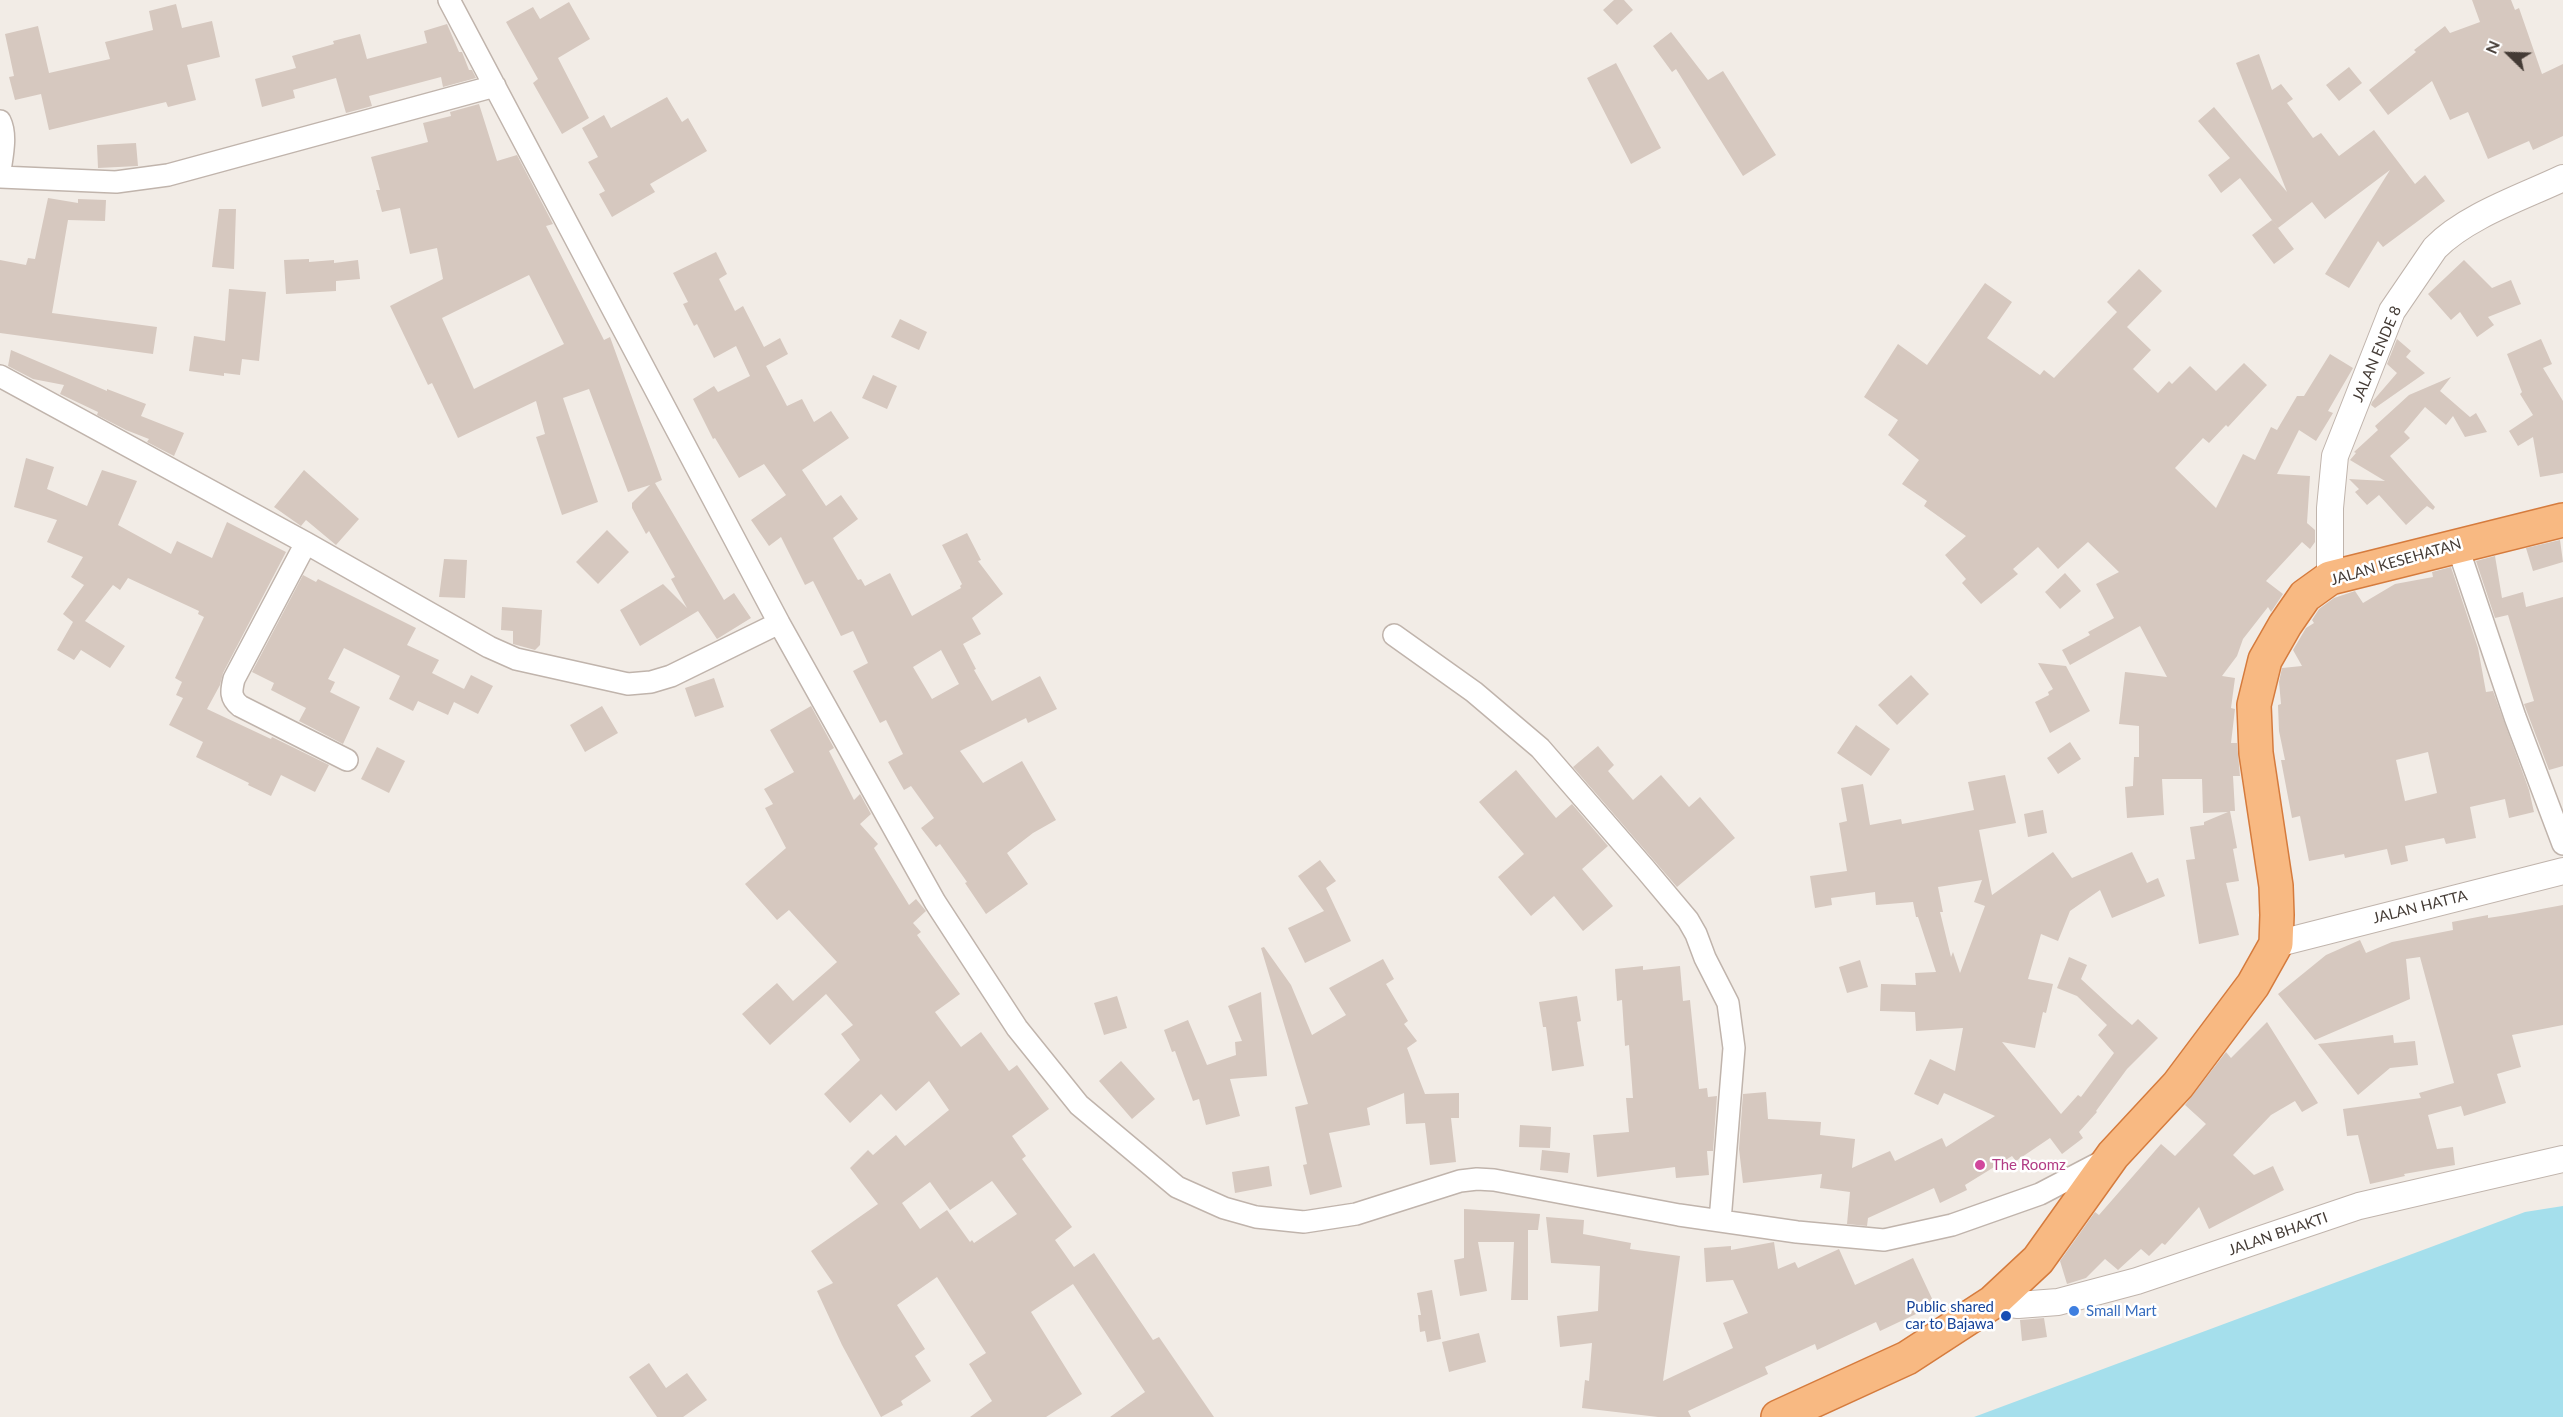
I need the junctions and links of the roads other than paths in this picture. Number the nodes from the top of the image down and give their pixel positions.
1 (449, 0) edge
2 (495, 86) junction
3 (0, 121) edge
4 (0, 171) edge
5 (0, 177) edge
6 (2563, 178) edge
7 (0, 376) edge
8 (2563, 520) edge
9 (306, 543) junction
10 (2457, 545) junction
11 (2330, 578) junction
12 (779, 623) junction
13 (1394, 635) dead end
14 (347, 760) dead end
15 (2563, 844) edge
16 (2563, 871) edge
17 (2276, 944) junction
18 (2113, 1155) junction
19 (2563, 1159) edge
20 (1720, 1221) junction
21 (1993, 1302) junction
22 (1778, 1417) edge

1 - 2 street
2 - 5 street
2 - 12 street
3 - 4 street
6 - 11 street, JALAN ENDE 8
7 - 9 street
8 - 10 highway, JALAN KESEHATAN
9 - 12 street
9 - 14 street
10 - 11 highway, JALAN KESEHATAN
10 - 15 street
11 - 17 highway, JALAN KESEHATAN
12 - 20 street
13 - 20 street
16 - 17 street, JALAN HATTA
17 - 18 highway
18 - 20 street
18 - 21 highway
19 - 21 street, JALAN BHAKTI
21 - 22 highway

